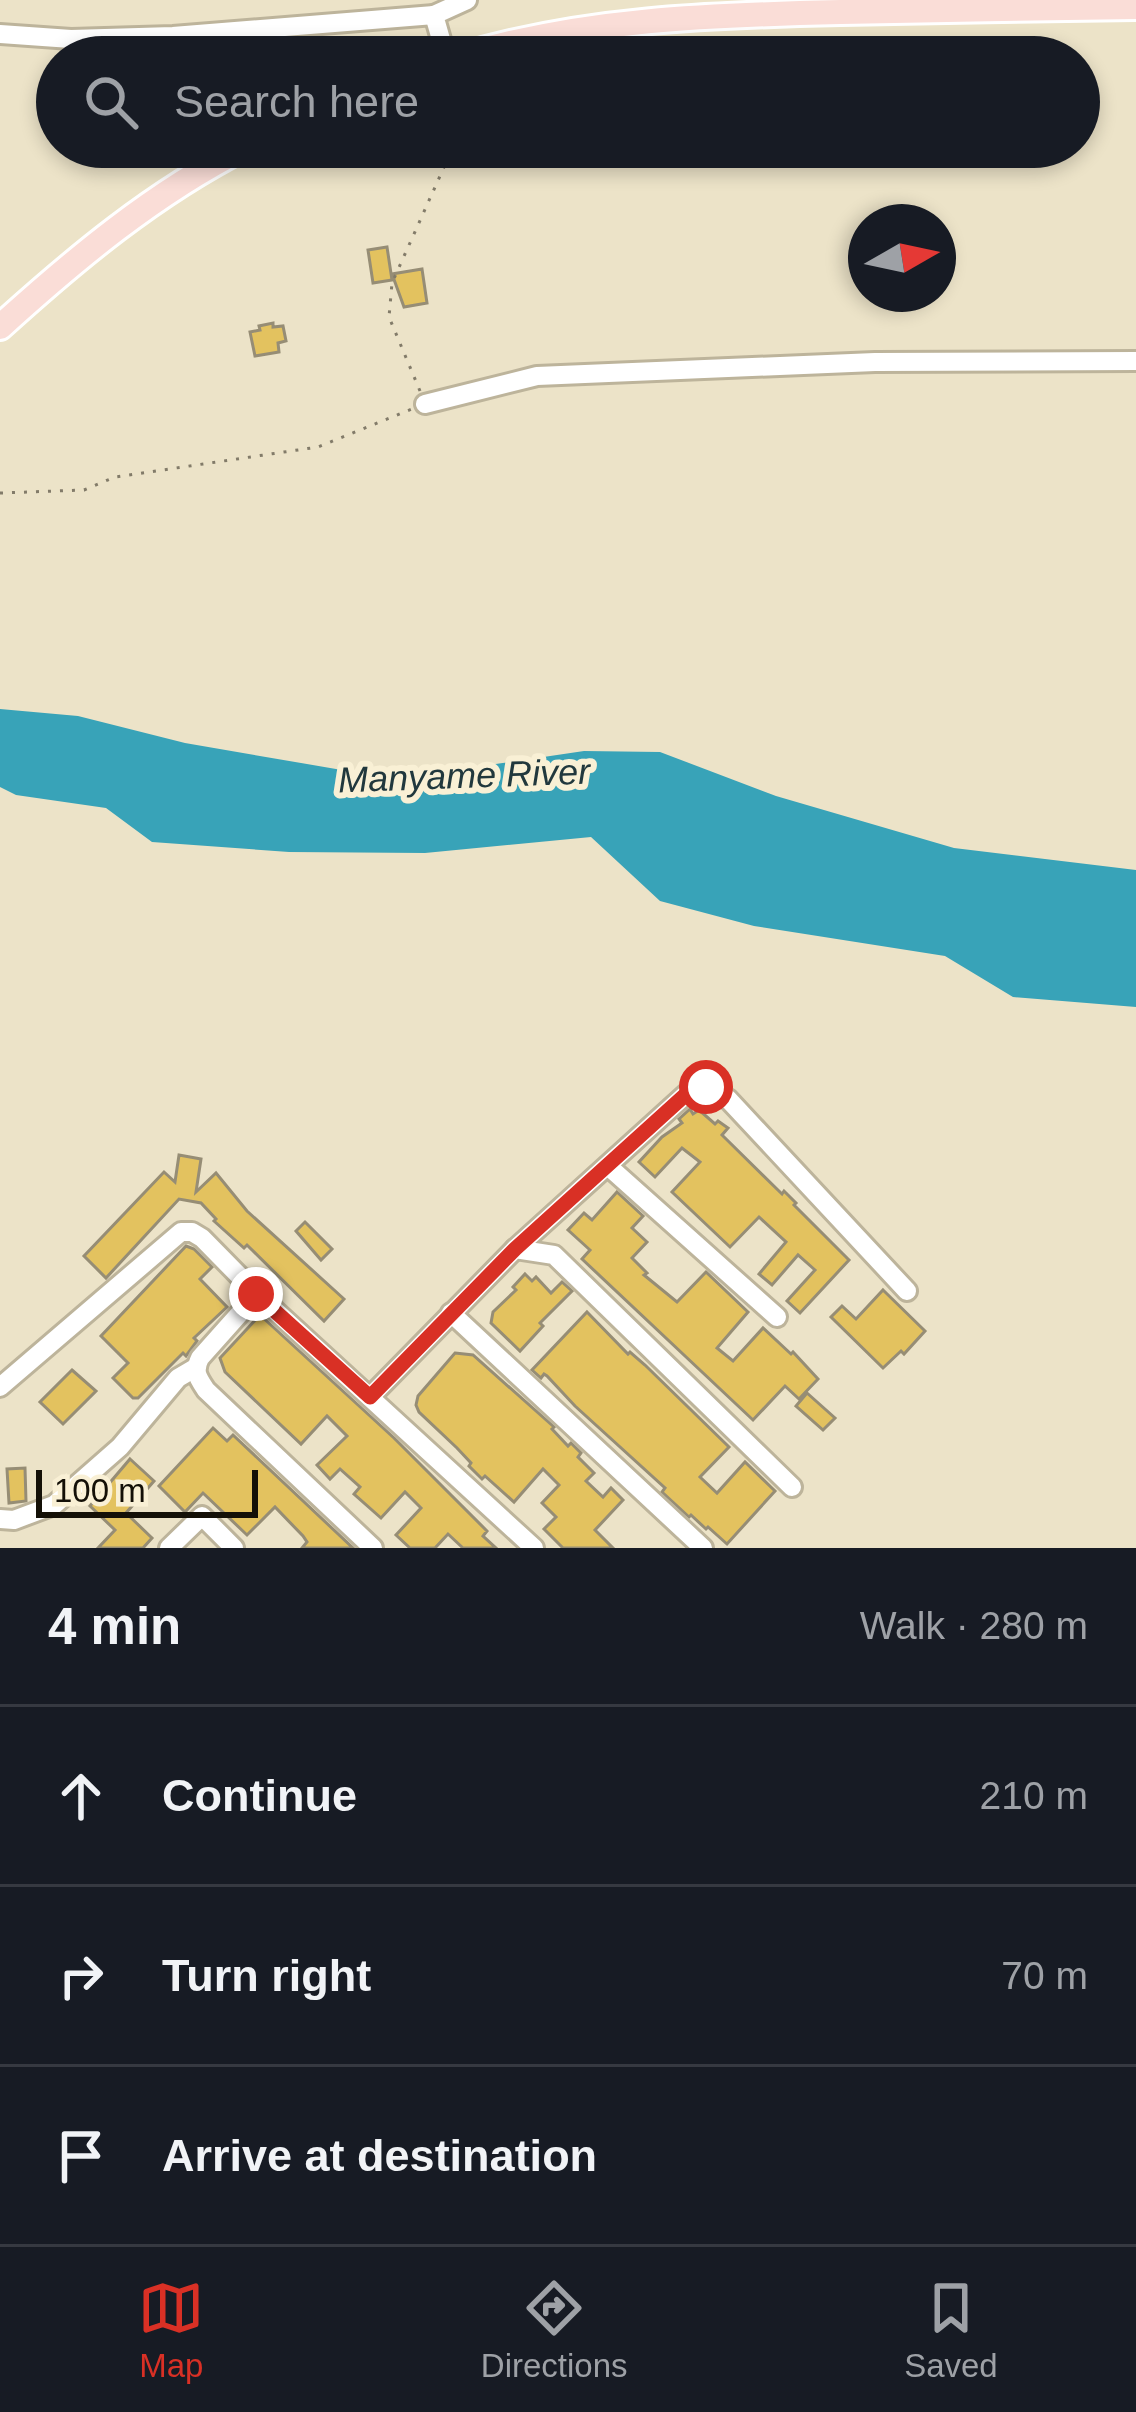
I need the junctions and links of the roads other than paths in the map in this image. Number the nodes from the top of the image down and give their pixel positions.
1 (467, 0) edge
2 (1012, 4) edge
3 (1136, 7) edge
4 (434, 15) junction
5 (0, 34) edge
6 (172, 36) edge
7 (440, 36) edge
8 (537, 36) edge
9 (36, 37) edge
10 (205, 168) edge
11 (0, 327) edge
12 (1136, 361) edge
13 (425, 404) road end
14 (608, 1166) junction
15 (515, 1249) junction
16 (908, 1291) dead end
17 (256, 1294) junction
18 (451, 1313) junction
19 (777, 1317) dead end
20 (195, 1368) junction
21 (0, 1387) edge
22 (370, 1397) junction
23 (792, 1487) dead end
24 (0, 1519) edge
25 (169, 1548) edge
26 (234, 1548) edge
27 (373, 1548) edge
28 (534, 1548) edge
29 (703, 1548) edge

1 - 4 street
2 - 3 main road
2 - 8 main road
4 - 6 street
4 - 7 street
5 - 9 street
10 - 11 main road
12 - 13 street
14 - 15 street
14 - 16 street
14 - 19 street
15 - 18 street
15 - 23 street
17 - 20 street
17 - 21 street
17 - 22 street
18 - 22 street
18 - 29 street
20 - 24 street
20 - 27 street
22 - 28 street
25 - 26 street

